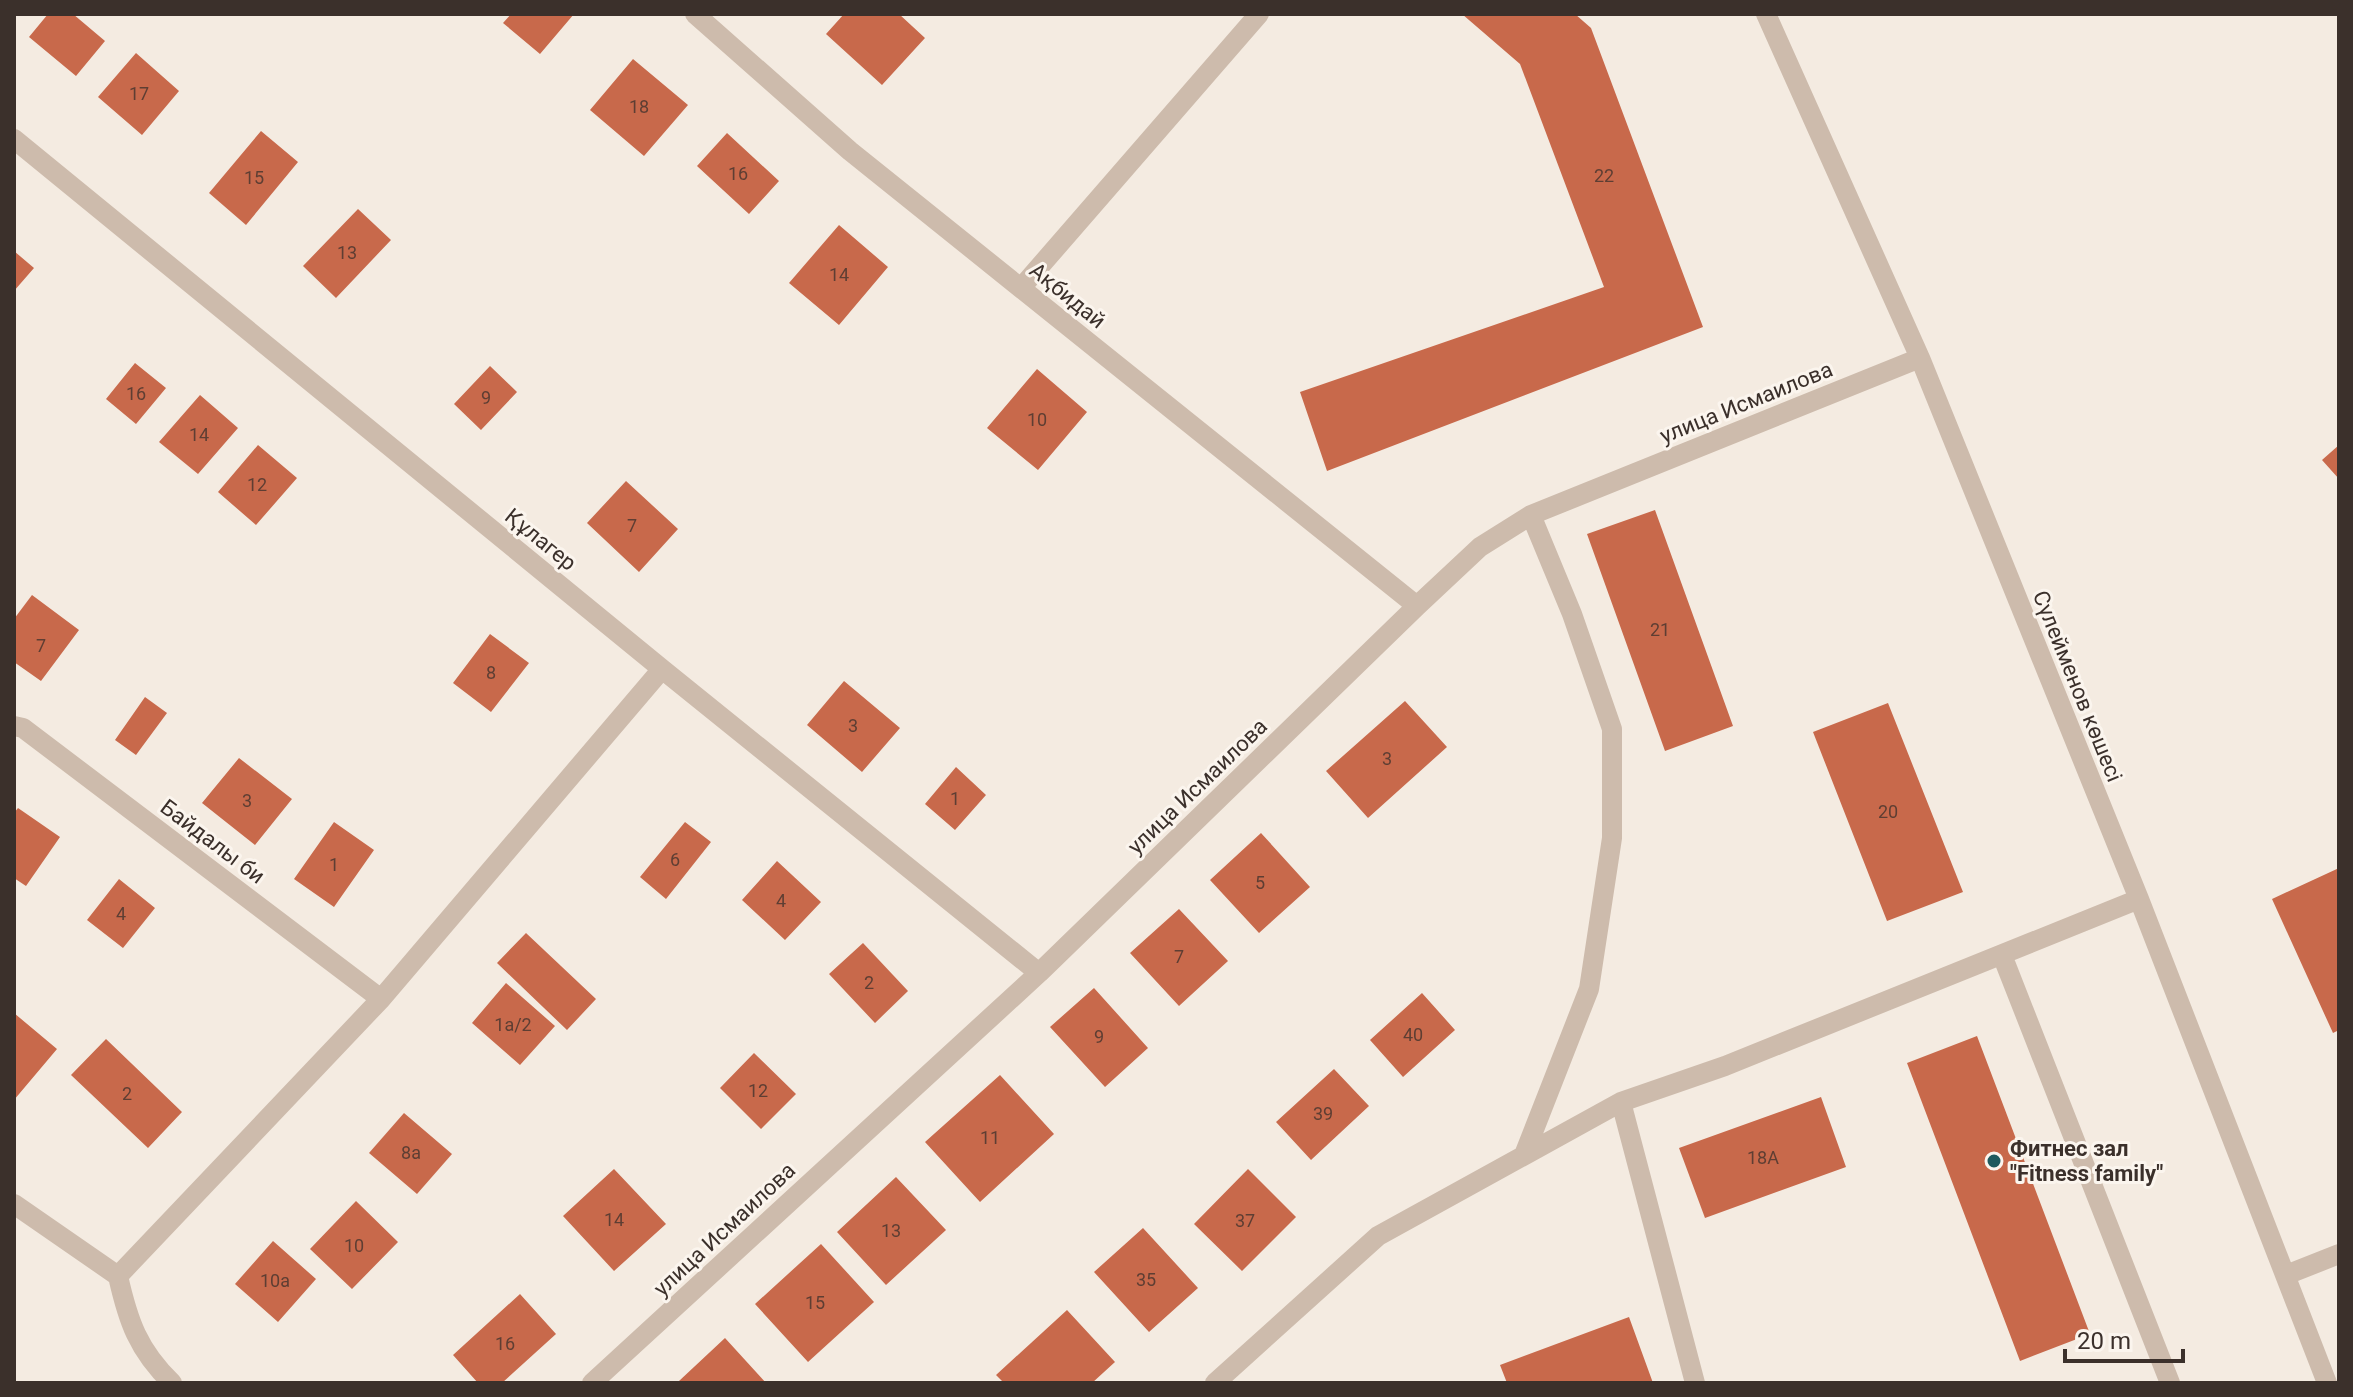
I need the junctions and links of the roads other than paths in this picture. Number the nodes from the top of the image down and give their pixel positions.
1 (695, 14) edge
2 (1259, 14) edge
3 (1766, 14) edge
4 (14, 139) edge
5 (1021, 288) junction
6 (1920, 358) junction
7 (1531, 515) junction
8 (1417, 606) junction
9 (662, 669) junction
10 (14, 726) edge
11 (2139, 899) junction
12 (2002, 955) junction
13 (1039, 973) junction
14 (381, 999) junction
15 (1621, 1102) junction
16 (1524, 1155) junction
17 (14, 1204) edge
18 (2339, 1254) edge
19 (2286, 1275) junction
20 (118, 1276) junction
21 (172, 1383) edge
22 (592, 1383) edge
23 (1215, 1383) edge
24 (1695, 1383) edge
25 (2170, 1383) edge
26 (2327, 1383) edge

1 - 5 street, Ақбидай
2 - 5 street
3 - 6 street, Сүлейменов көшесі
4 - 9 street, Құлагер
5 - 8 street, Ақбидай
6 - 7 street, улица Исмаилова
6 - 11 street, Сүлейменов көшесі
7 - 8 street, улица Исмаилова
7 - 16 street
8 - 13 street, улица Исмаилова
9 - 13 street, Құлагер
9 - 14 street
10 - 14 street, Байдалы би
11 - 12 street
11 - 19 street, Сүлейменов көшесі
12 - 15 street
12 - 25 street
13 - 22 street, улица Исмаилова
14 - 20 street
15 - 16 street
15 - 24 street
16 - 23 street
17 - 20 street
18 - 19 street
19 - 26 street, Сүлейменов көшесі
20 - 21 street

